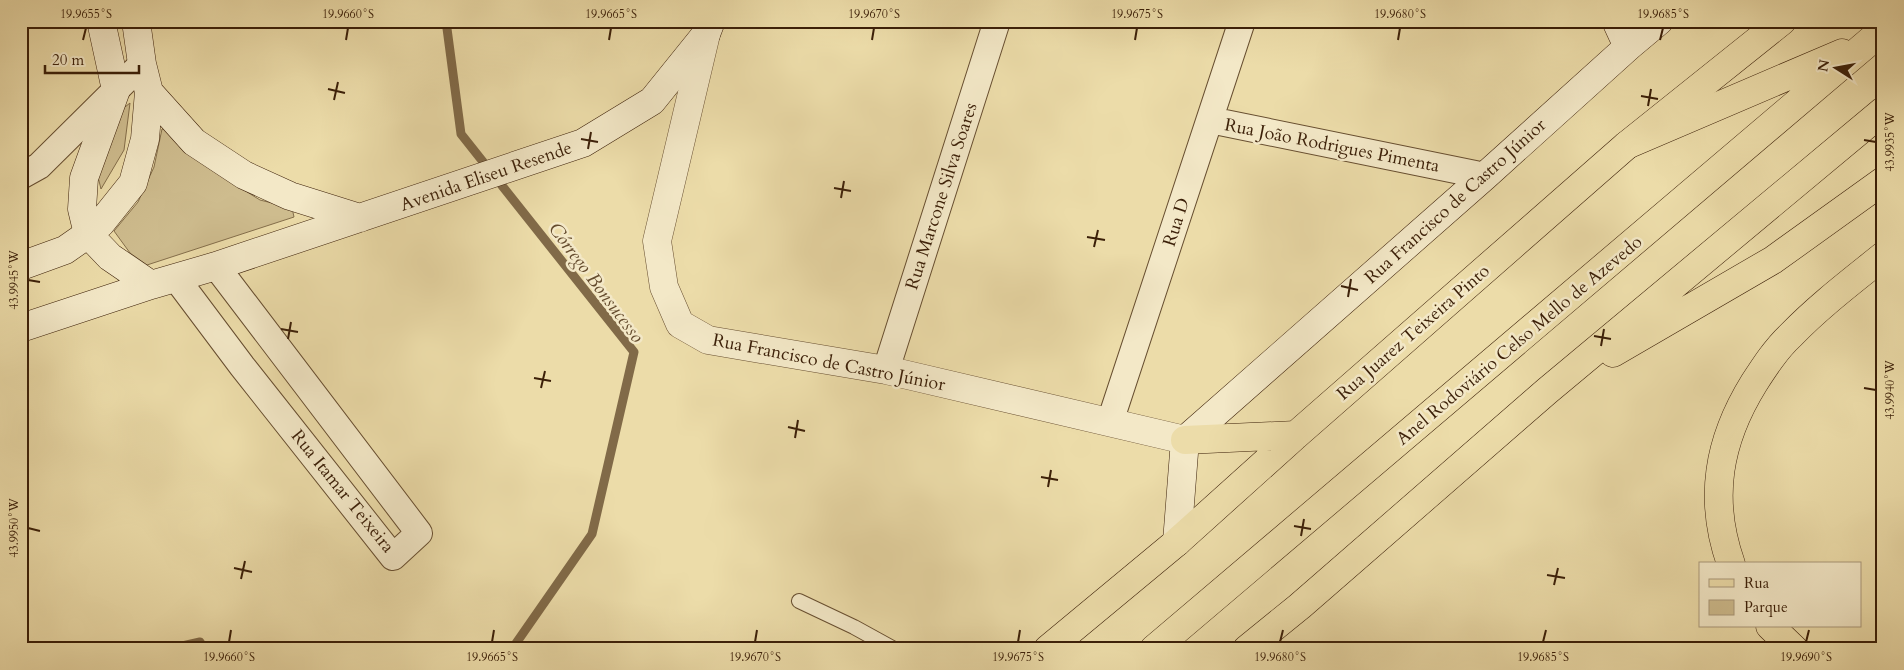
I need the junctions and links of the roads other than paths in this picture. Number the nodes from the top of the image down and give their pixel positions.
1 (101, 21) edge
2 (136, 21) edge
3 (996, 21) edge
4 (1242, 21) edge
5 (1616, 21) edge
6 (1659, 21) edge
7 (1782, 21) edge
8 (708, 28) edge
9 (1876, 35) edge
10 (1628, 47) junction
11 (142, 64) junction
12 (116, 90) junction
13 (149, 92) junction
14 (1883, 111) edge
15 (1210, 120) junction
16 (1627, 145) junction
17 (21, 176) edge
18 (1485, 176) junction
19 (1883, 181) edge
20 (360, 218) junction
21 (88, 234) junction
22 (1883, 256) edge
23 (21, 266) edge
24 (216, 266) junction
25 (164, 281) junction
26 (21, 328) edge
27 (886, 370) junction
28 (1547, 391) junction
29 (1110, 422) junction
30 (1296, 435) junction
31 (1185, 440) junction
32 (1177, 542) junction
33 (1730, 562) edge
34 (799, 601) dead end
35 (1772, 628) edge
36 (894, 649) edge
37 (1048, 649) edge
38 (1154, 649) edge
39 (1247, 649) edge
40 (1794, 649) edge

1 - 12 main road
2 - 11 main road
3 - 27 street, Rua Marcone Silva Soares
4 - 15 street, Rua D
5 - 10 main road
6 - 10 main road, Rua Francisco de Castro Júnior
7 - 16 main road, Rua Juarez Teixeira Pinto
8 - 20 main road, Avenida Eliseu Resende
8 - 27 main road, Rua Francisco de Castro Júnior
9 - 16 main road
9 - 38 main road, Anel Rodoviário Celso Mello de Azevedo
10 - 18 main road, Rua Francisco de Castro Júnior
11 - 12 street
11 - 13 main road
12 - 17 street
12 - 21 main road
13 - 20 main road
13 - 21 main road
14 - 28 main road
15 - 18 street, Rua João Rodrigues Pimenta
15 - 29 street, Rua D
16 - 30 main road, Rua Juarez Teixeira Pinto
18 - 31 main road, Rua Francisco de Castro Júnior
19 - 28 main road
20 - 24 main road, Avenida Eliseu Resende
21 - 23 main road
21 - 25 main road, Rua Itamar Teixeira
22 - 33 main road
24 - 25 main road, Avenida Eliseu Resende
24 - 25 street, Rua Itamar Teixeira
25 - 26 main road, Avenida Eliseu Resende
27 - 29 main road, Rua Francisco de Castro Júnior
28 - 39 main road
29 - 31 main road, Rua Francisco de Castro Júnior
30 - 31 main road
30 - 32 main road, Rua Juarez Teixeira Pinto
31 - 32 main road
32 - 37 main road, Rua Juarez Teixeira Pinto
34 - 36 lane
35 - 40 main road

